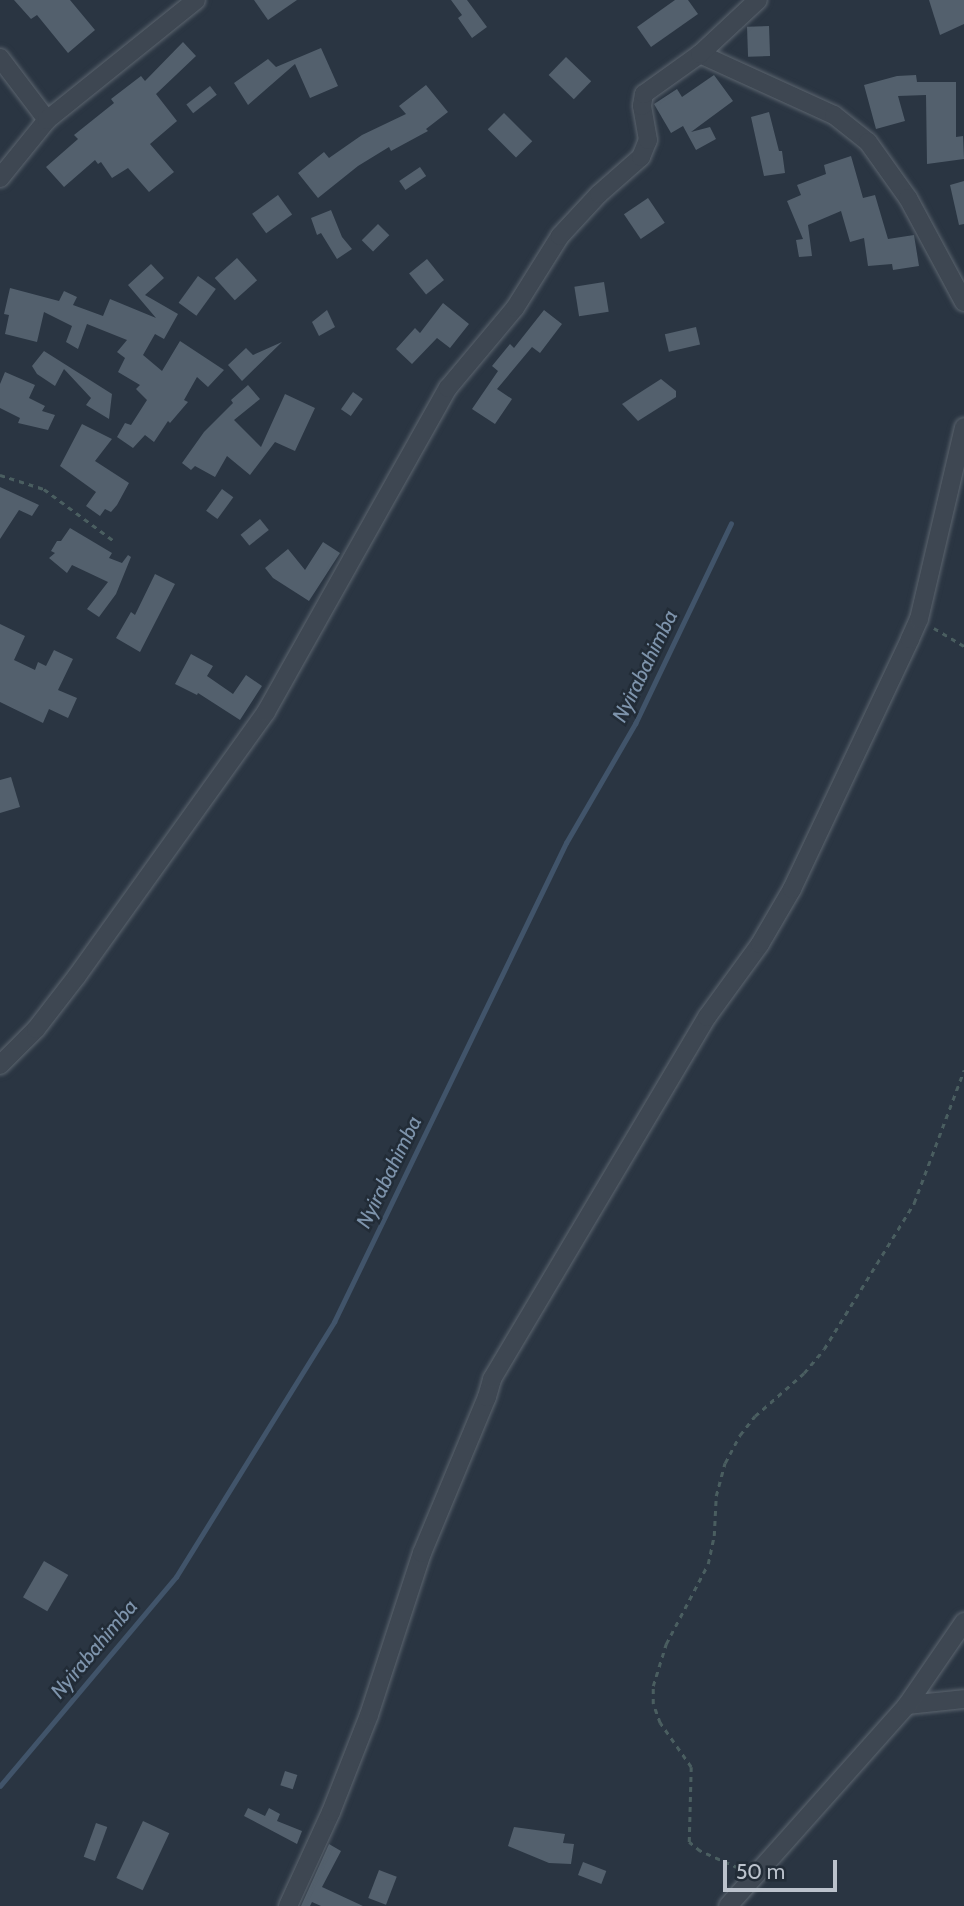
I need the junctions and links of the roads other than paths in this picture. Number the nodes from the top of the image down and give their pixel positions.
1 (196, 0) edge
2 (758, 0) edge
3 (700, 54) junction
4 (0, 58) edge
5 (47, 120) junction
6 (0, 178) edge
7 (964, 302) edge
8 (964, 427) edge
9 (0, 1065) edge
10 (964, 1622) edge
11 (964, 1699) edge
12 (907, 1705) junction
13 (288, 1906) edge
14 (728, 1906) edge

1 - 5 street
2 - 3 street
3 - 7 street
3 - 9 street
4 - 5 street
5 - 6 street
8 - 13 street
10 - 12 street
11 - 12 street
12 - 14 street

